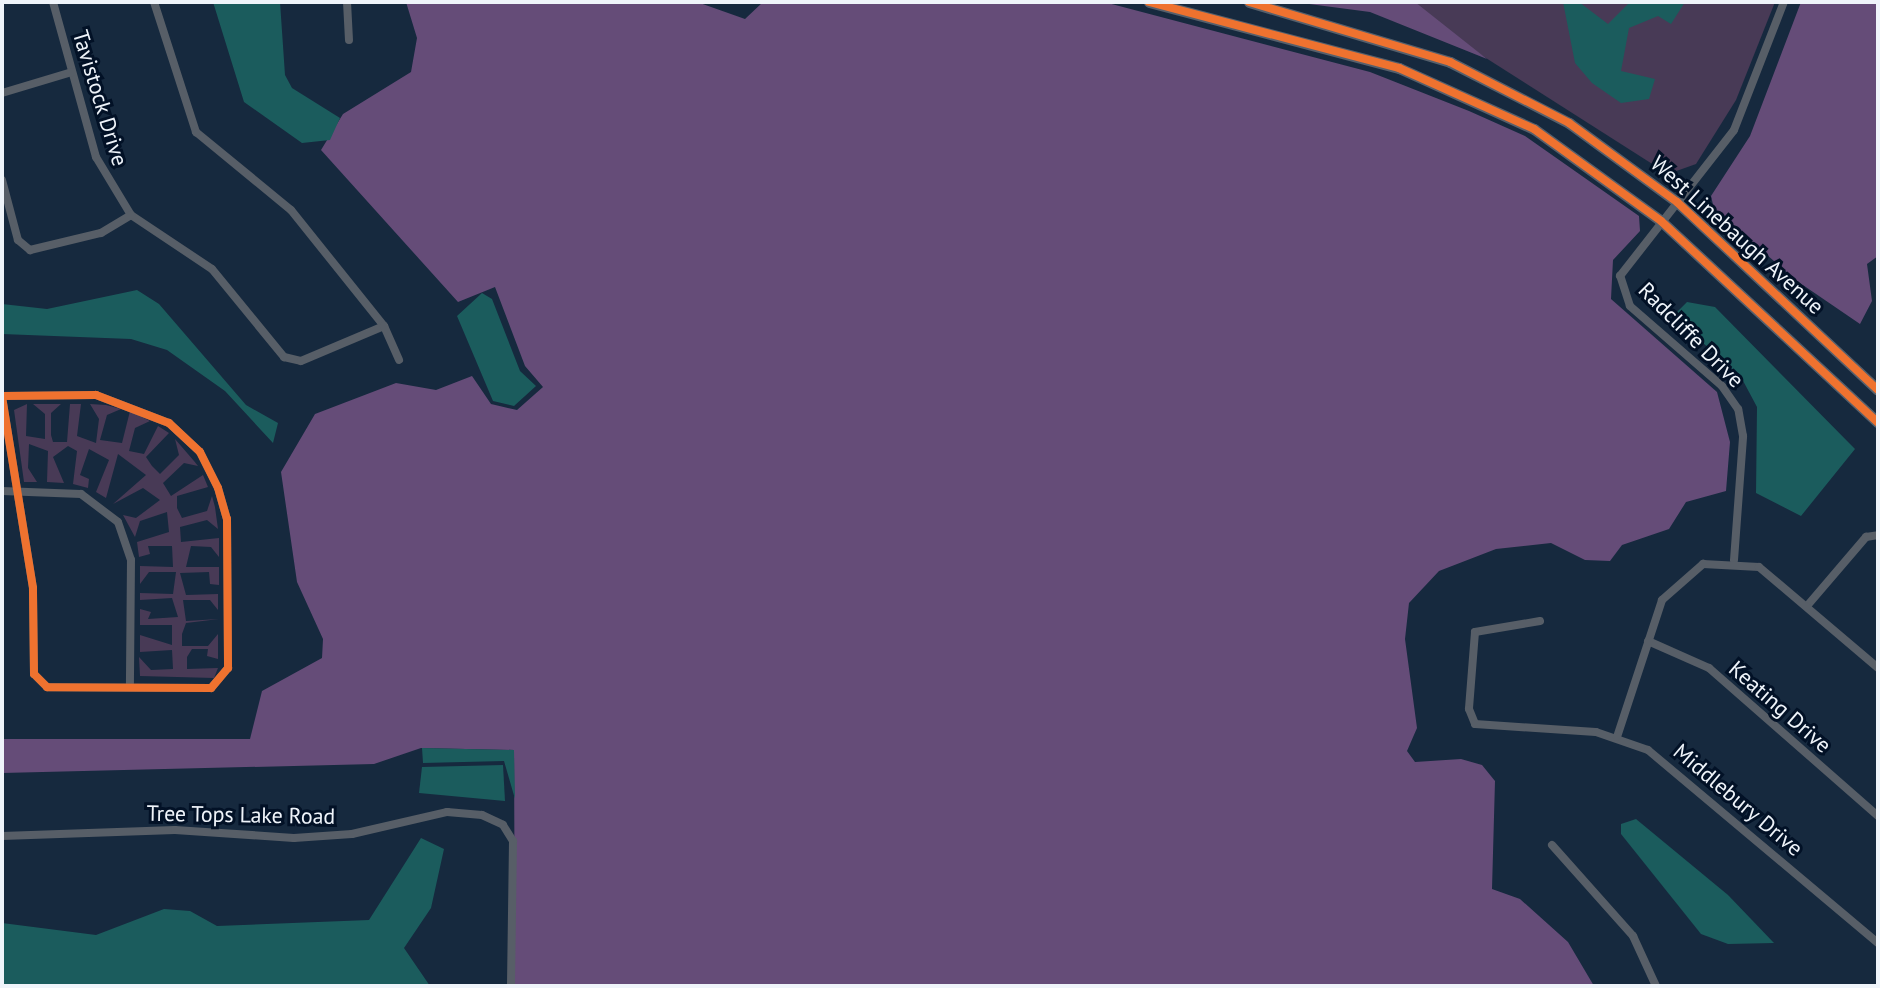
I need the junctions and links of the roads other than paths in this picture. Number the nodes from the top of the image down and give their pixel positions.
1 (53, 2) edge
2 (154, 2) edge
3 (347, 2) edge
4 (1149, 2) edge
5 (1249, 2) edge
6 (1784, 2) edge
7 (349, 40) dead end
8 (72, 72) junction
9 (2, 93) edge
10 (2, 180) edge
11 (1677, 202) junction
12 (131, 215) junction
13 (1661, 221) junction
14 (384, 326) junction
15 (399, 360) dead end
16 (1878, 390) edge
17 (2, 396) edge
18 (1878, 423) edge
19 (7, 491) edge
20 (1878, 535) edge
21 (1734, 560) junction
22 (1807, 606) junction
23 (1540, 621) dead end
24 (1648, 641) junction
25 (1878, 668) edge
26 (130, 687) junction
27 (1617, 737) junction
28 (1878, 816) edge
29 (2, 836) edge
30 (1552, 845) dead end
31 (1878, 943) edge
32 (511, 986) edge
33 (1656, 986) edge

1 - 8 street, Tavistock Drive
2 - 14 street
3 - 7 street
4 - 13 main road, West Linebaugh Avenue
5 - 11 main road, West Linebaugh Avenue
6 - 11 street, Radcliffe Drive
8 - 9 street
8 - 12 street, Tavistock Drive
10 - 12 street
11 - 13 street, Radcliffe Drive
11 - 16 main road, West Linebaugh Avenue
12 - 14 street, Tavistock Drive
13 - 18 main road, West Linebaugh Avenue
13 - 21 street, Radcliffe Drive
14 - 15 street
17 - 19 street
17 - 26 street
19 - 26 street
19 - 26 street
20 - 22 street
21 - 22 street
21 - 24 street
22 - 25 street
23 - 27 street, Middlebury Drive
24 - 27 street
24 - 28 street, Keating Drive
27 - 31 street, Middlebury Drive
29 - 32 street, Tree Tops Lake Road
30 - 33 street

